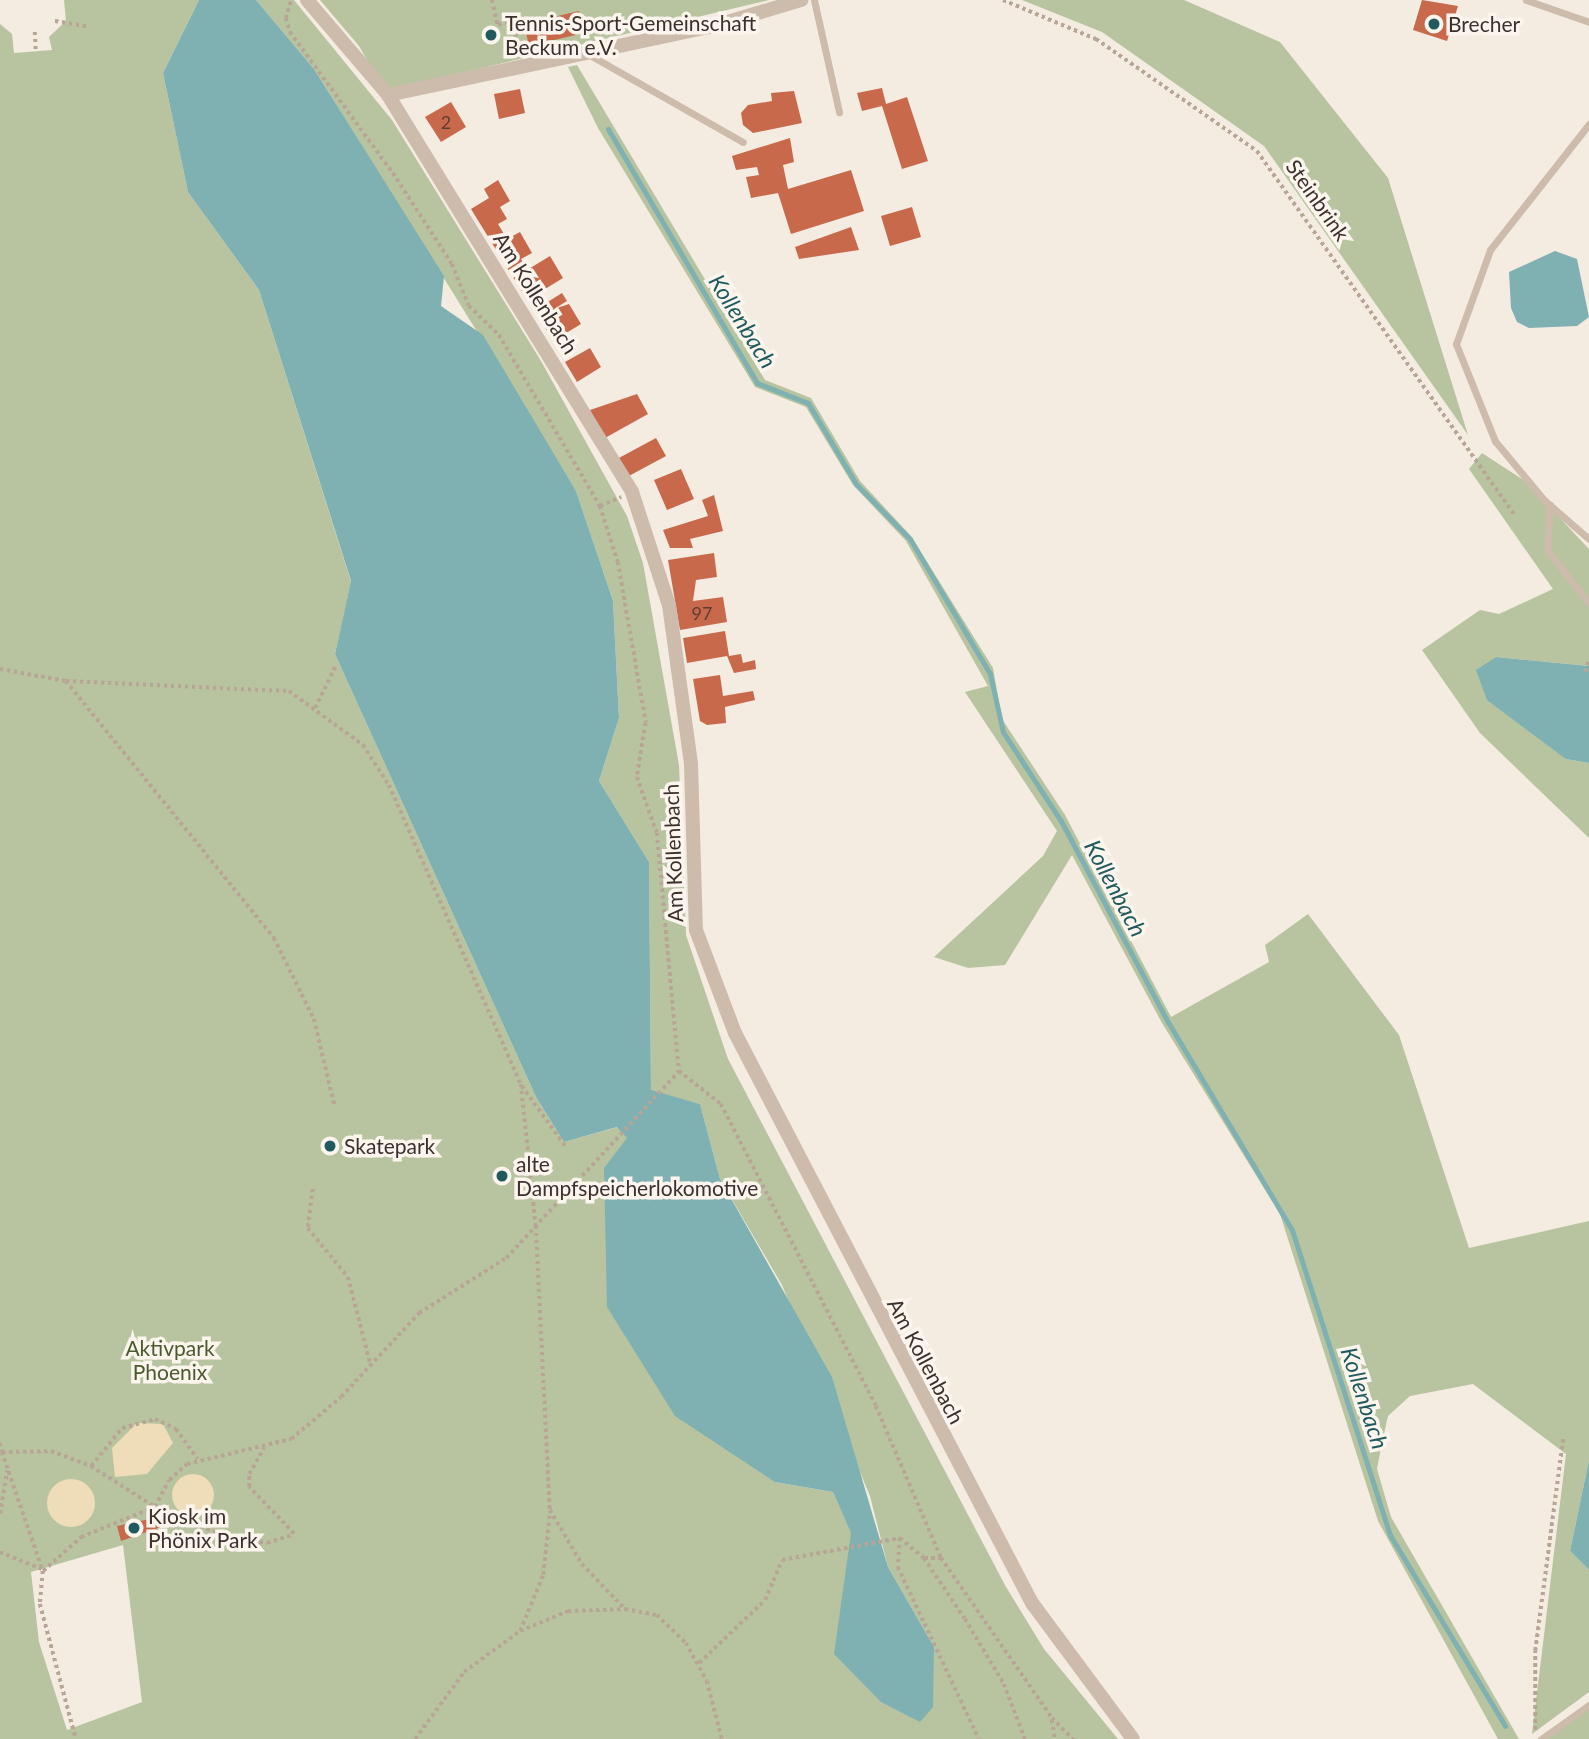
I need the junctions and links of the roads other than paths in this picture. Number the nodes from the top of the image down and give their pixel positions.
1 (307, 0) edge
2 (801, 0) edge
3 (814, 0) edge
4 (1526, 0) edge
5 (1589, 22) edge
6 (587, 54) junction
7 (388, 95) junction
8 (839, 112) dead end
9 (1589, 124) edge
10 (743, 142) dead end
11 (1550, 505) junction
12 (1589, 539) edge
13 (1589, 603) edge
14 (1589, 1705) edge
15 (1133, 1739) edge
16 (1541, 1739) edge

1 - 7 street, Am Kollenbach
2 - 6 street
3 - 8 lane
4 - 5 lane
6 - 7 street
6 - 10 lane
7 - 15 street, Am Kollenbach
9 - 11 lane
11 - 12 lane
11 - 13 lane
14 - 16 lane

